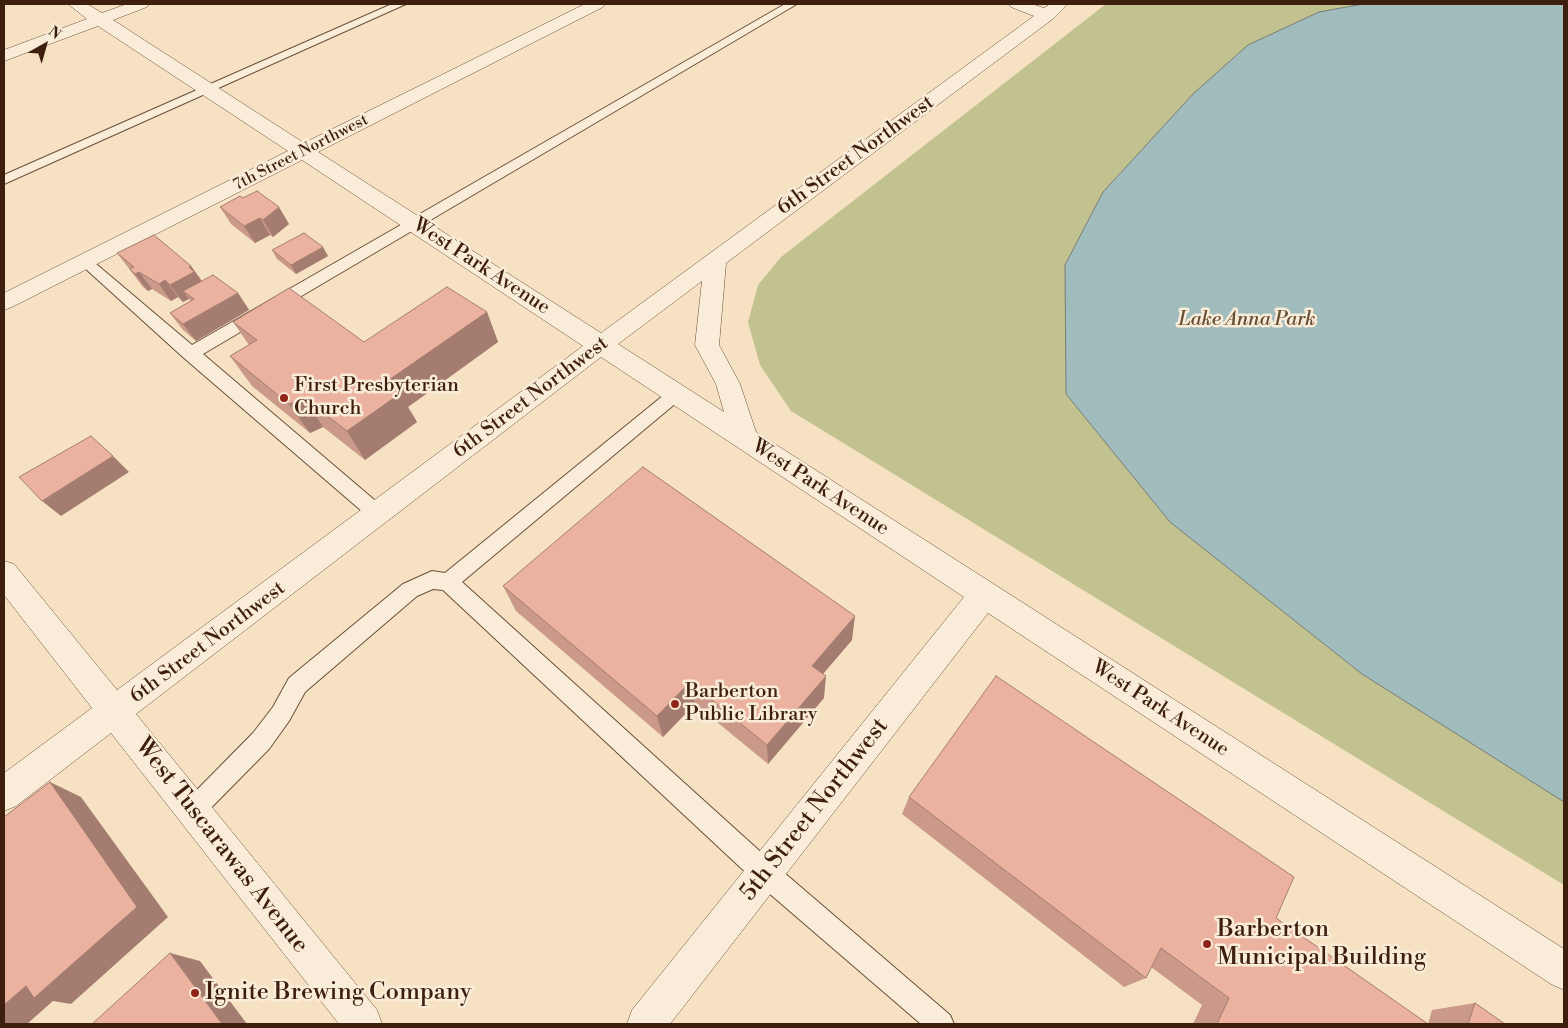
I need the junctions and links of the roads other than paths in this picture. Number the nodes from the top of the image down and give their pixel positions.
1 (76, 4) edge
2 (141, 4) edge
3 (401, 4) edge
4 (597, 4) edge
5 (792, 4) edge
6 (1017, 4) edge
7 (1054, 9) edge
8 (100, 19) junction
9 (4, 56) edge
10 (208, 90) junction
11 (303, 152) junction
12 (4, 180) edge
13 (415, 224) junction
14 (715, 260) junction
15 (84, 261) junction
16 (4, 302) edge
17 (601, 345) junction
18 (190, 354) junction
19 (676, 394) junction
20 (746, 440) junction
21 (378, 514) junction
22 (4, 573) edge
23 (448, 582) junction
24 (984, 595) junction
25 (116, 712) junction
26 (4, 794) edge
27 (193, 810) junction
28 (765, 873) junction
29 (1564, 971) edge
30 (363, 1024) edge
31 (646, 1024) edge
32 (941, 1024) edge

1 - 8 street, West Park Avenue
2 - 8 street
3 - 10 lane
4 - 11 street, 7th Street Northwest
5 - 13 lane
6 - 7 street
7 - 14 street, 6th Street Northwest
8 - 9 street
8 - 10 street, West Park Avenue
10 - 11 street, West Park Avenue
10 - 12 lane
11 - 13 street, West Park Avenue
11 - 15 street, 7th Street Northwest
13 - 17 street, West Park Avenue
13 - 18 lane
14 - 17 street, 6th Street Northwest
14 - 20 street
15 - 16 street, 7th Street Northwest
15 - 18 lane
17 - 19 street, West Park Avenue
17 - 21 street, 6th Street Northwest
18 - 21 lane
19 - 20 street, West Park Avenue
19 - 23 lane
20 - 24 street, West Park Avenue
21 - 25 street, 6th Street Northwest
22 - 25 street, West Tuscarawas Avenue
23 - 27 lane
23 - 28 lane
24 - 28 street, 5th Street Northwest
24 - 29 street, West Park Avenue
25 - 26 street, 6th Street Northwest
25 - 27 street, West Tuscarawas Avenue
27 - 30 street, West Tuscarawas Avenue
28 - 31 street, 5th Street Northwest
28 - 32 lane

